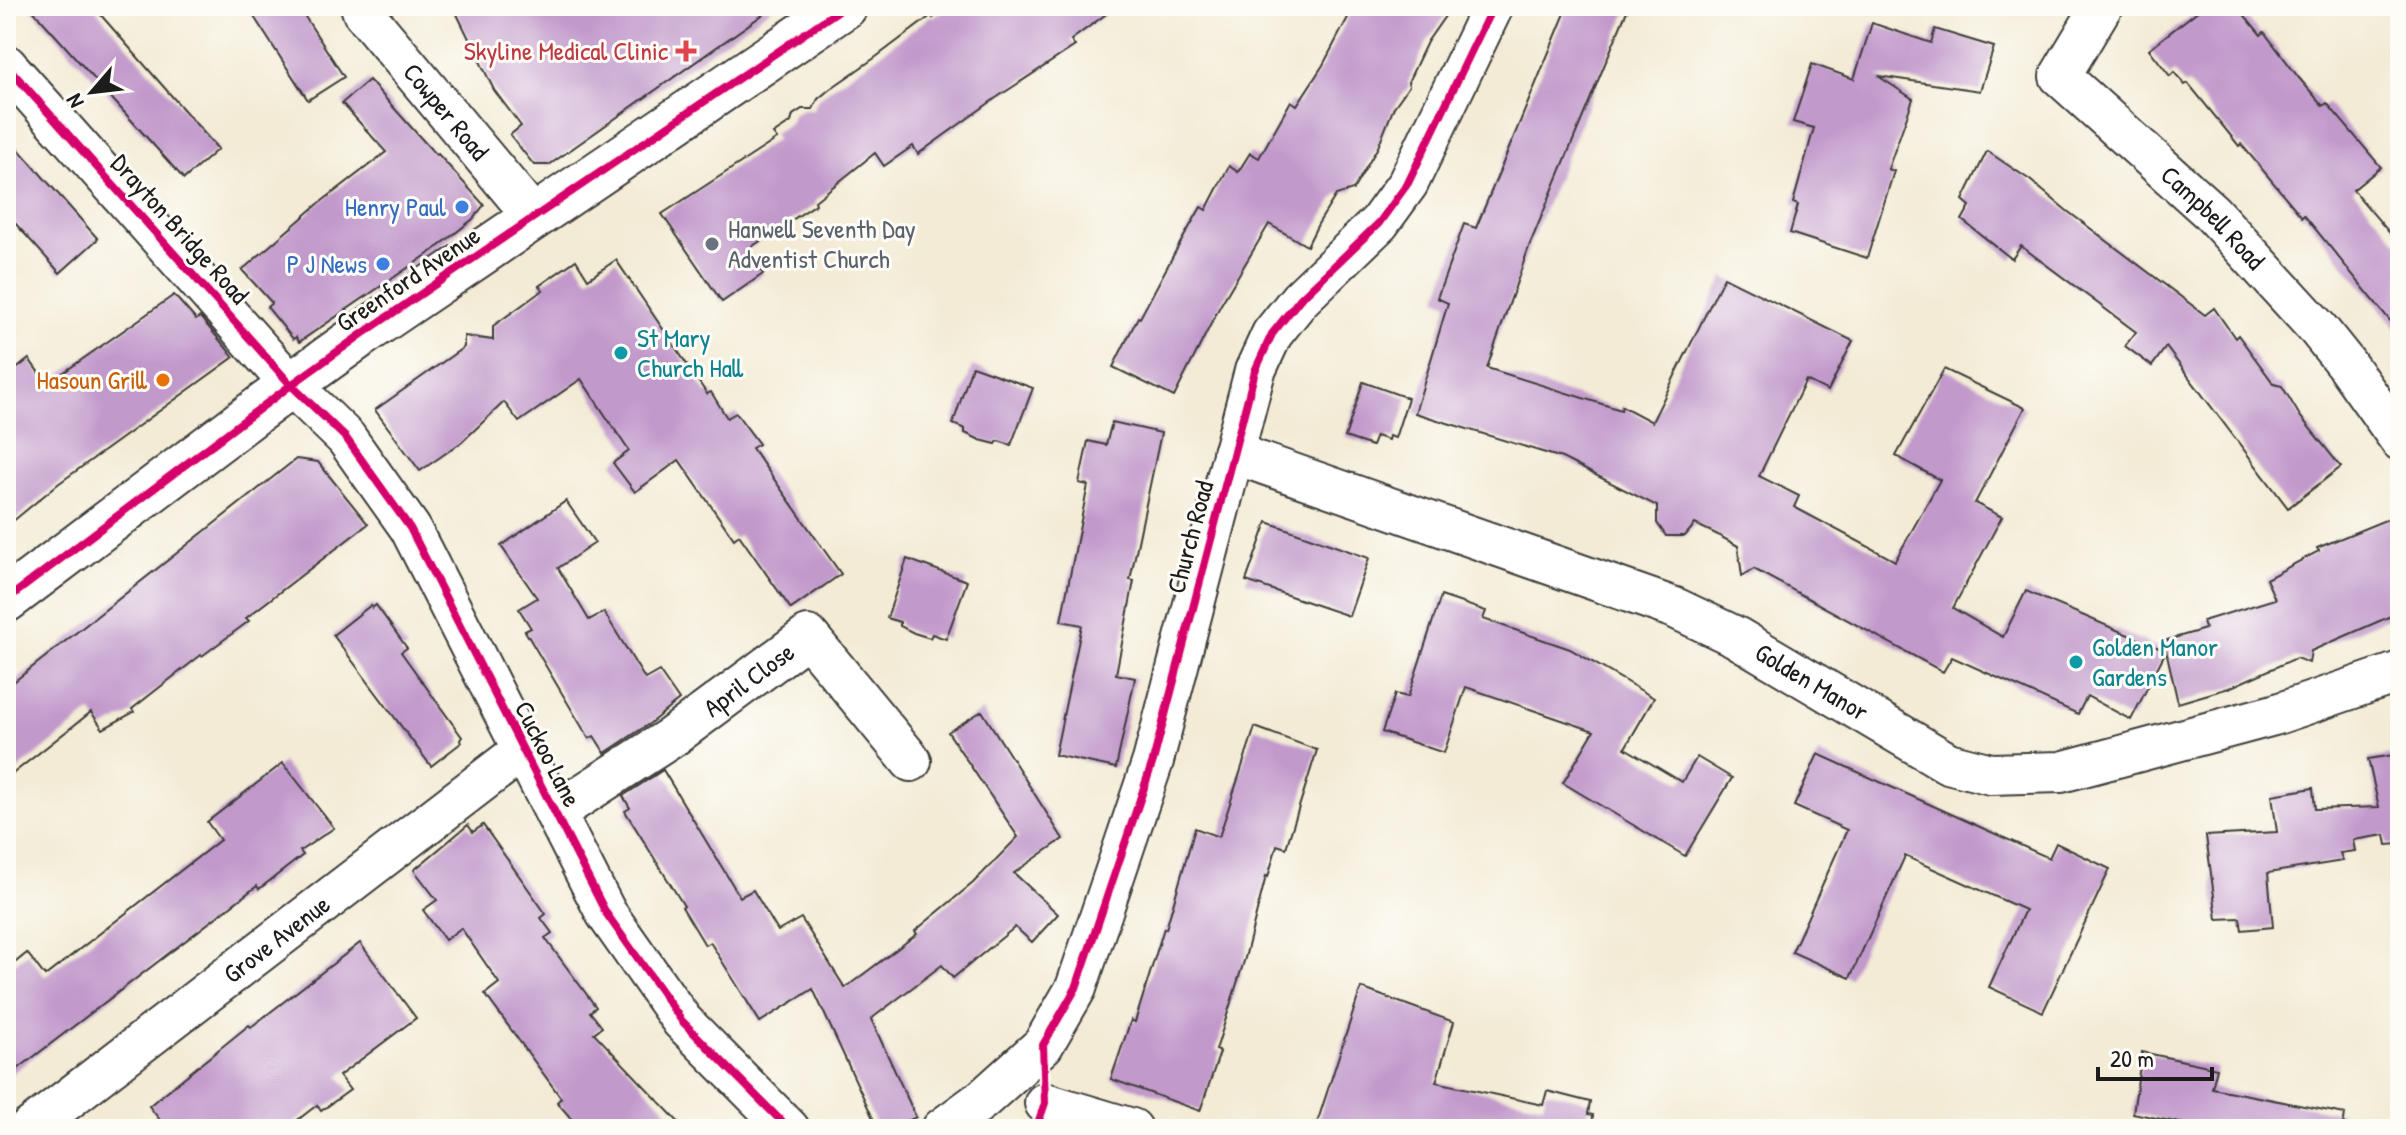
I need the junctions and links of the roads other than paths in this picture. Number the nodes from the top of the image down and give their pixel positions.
1 (361, 6) edge
2 (845, 6) edge
3 (1493, 6) edge
4 (2102, 6) edge
5 (6, 65) edge
6 (534, 217) junction
7 (291, 385) junction
8 (2400, 440) edge
9 (1233, 453) junction
10 (6, 600) edge
11 (2400, 672) edge
12 (523, 750) junction
13 (911, 761) dead end
14 (556, 812) junction
15 (1043, 1045) junction
16 (1041, 1116) edge
17 (29, 1129) edge
18 (789, 1129) edge
19 (942, 1129) edge
20 (1132, 1129) edge

1 - 6 street, Cowper Road
2 - 6 street, Greenford Avenue
3 - 9 street, Church Road
4 - 8 street, Campbell Road
5 - 7 street, Drayton Bridge Road
6 - 7 street, Greenford Avenue
7 - 10 street, Greenford Avenue
7 - 12 street, Cuckoo Lane
9 - 11 street, Golden Manor
9 - 15 street, Church Road
12 - 14 street, Cuckoo Lane
12 - 17 street, Grove Avenue
13 - 14 street, April Close
14 - 18 street, Cuckoo Lane
15 - 16 street
15 - 19 street, Church Road
16 - 20 street

